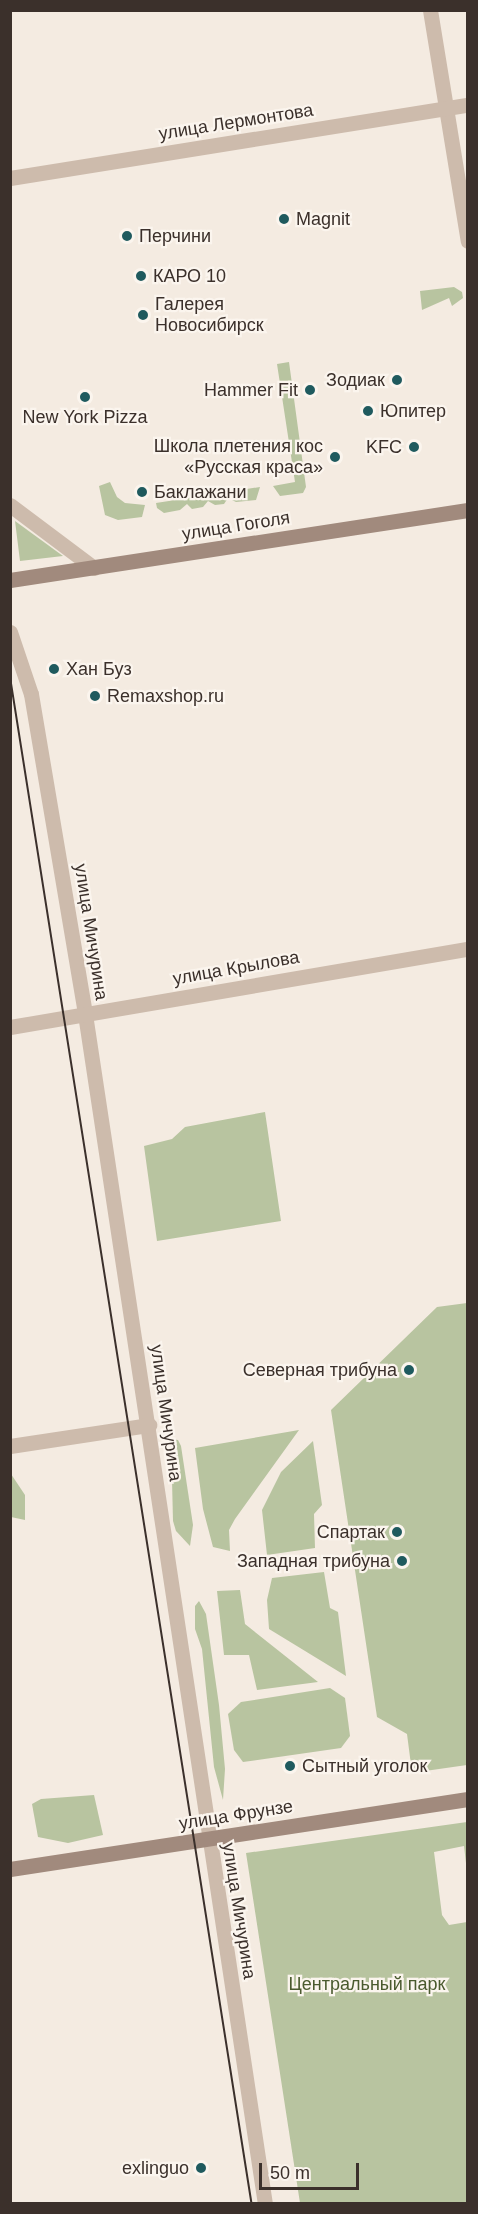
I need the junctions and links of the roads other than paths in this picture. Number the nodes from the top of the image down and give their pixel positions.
1 (430, 10) edge
2 (468, 105) edge
3 (447, 107) junction
4 (10, 178) edge
5 (468, 241) edge
6 (10, 505) edge
7 (468, 510) edge
8 (94, 568) junction
9 (10, 580) edge
10 (10, 632) edge
11 (468, 949) edge
12 (85, 1014) junction
13 (10, 1026) edge
14 (149, 1425) junction
15 (10, 1446) edge
16 (468, 1799) edge
17 (208, 1839) junction
18 (10, 1869) edge
19 (265, 2204) edge

1 - 3 street
2 - 3 street, улица Лермонтова
3 - 4 street, улица Лермонтова
3 - 5 street
6 - 8 street
7 - 8 main road, улица Гоголя
8 - 9 main road, улица Гоголя
10 - 12 street, улица Мичурина
11 - 12 street, улица Крылова
12 - 13 street, улица Крылова
12 - 14 street, улица Мичурина
14 - 15 street
14 - 17 street, улица Мичурина
16 - 17 main road, улица Фрунзе
17 - 18 main road, улица Фрунзе
17 - 19 street, улица Мичурина

